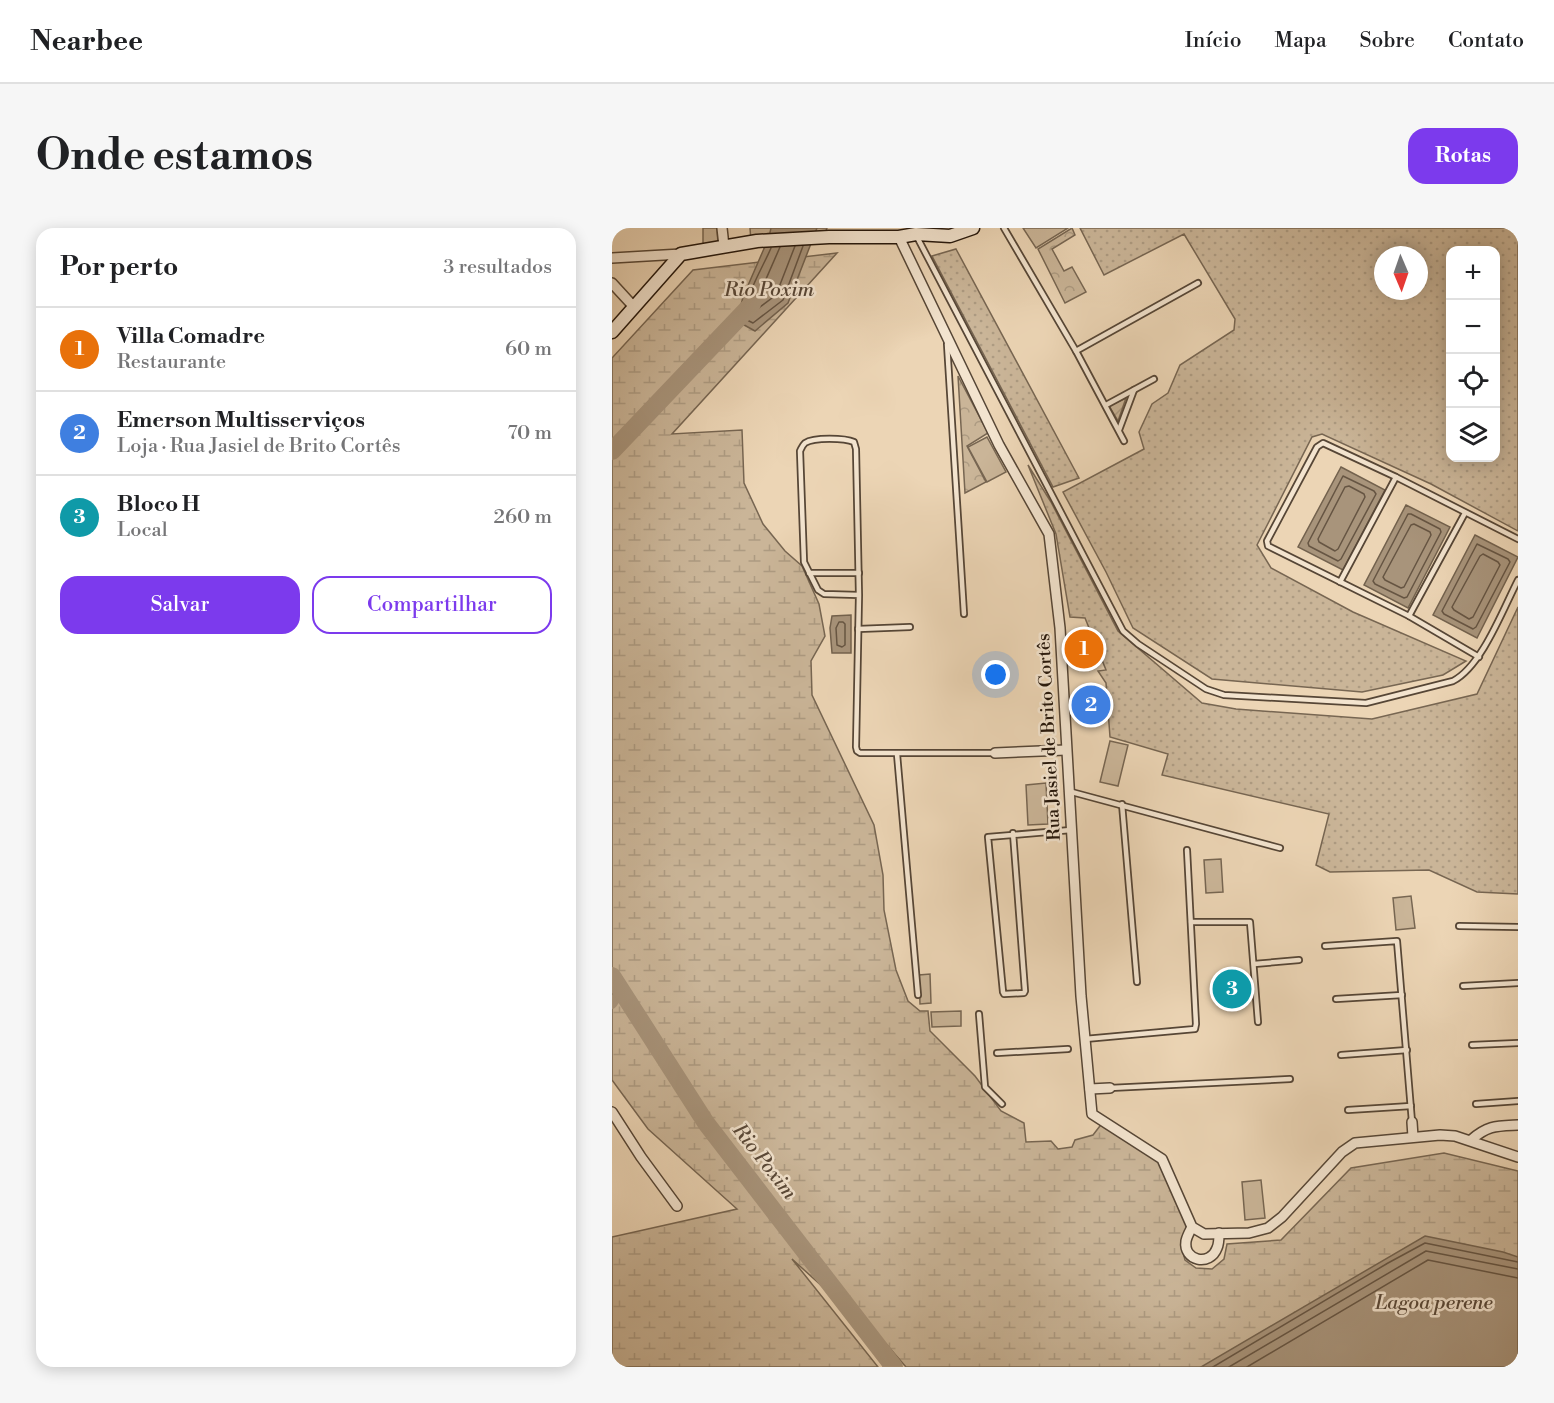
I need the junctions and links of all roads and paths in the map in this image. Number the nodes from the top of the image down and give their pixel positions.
1 (724, 228) edge
2 (973, 228) edge
3 (1004, 228) edge
4 (915, 231) edge
5 (899, 237) junction
6 (724, 246) junction
7 (681, 254) junction
8 (612, 258) edge
9 (612, 283) edge
10 (1198, 283) dead end
11 (634, 307) junction
12 (612, 332) edge
13 (947, 336) junction
14 (1076, 351) junction
15 (1154, 379) dead end
16 (1134, 390) junction
17 (1106, 405) junction
18 (1119, 430) junction
19 (1124, 441) dead end
20 (1396, 477) junction
21 (1465, 513) junction
22 (1518, 539) edge
23 (809, 573) junction
24 (858, 573) junction
25 (1518, 580) edge
26 (1340, 582) junction
27 (859, 595) junction
28 (964, 614) dead end
29 (1409, 616) junction
30 (910, 627) dead end
31 (858, 629) junction
32 (1479, 657) junction
33 (1066, 750) junction
34 (995, 753) joint
35 (897, 754) junction
36 (1068, 791) junction
37 (1122, 804) junction
38 (1071, 830) junction
39 (1013, 833) junction
40 (1280, 848) dead end
41 (1187, 850) dead end
42 (1191, 922) junction
43 (1459, 926) dead end
44 (1518, 927) edge
45 (1325, 946) dead end
46 (1299, 960) dead end
47 (1254, 964) junction
48 (1137, 982) dead end
49 (1518, 982) edge
50 (1463, 986) dead end
51 (918, 995) dead end
52 (1402, 995) junction
53 (1336, 999) dead end
54 (979, 1014) dead end
55 (1258, 1022) dead end
56 (1085, 1039) junction
57 (1518, 1043) edge
58 (1472, 1045) dead end
59 (1068, 1049) dead end
60 (1407, 1050) junction
61 (997, 1053) dead end
62 (1341, 1055) dead end
63 (1290, 1079) dead end
64 (1110, 1088) joint
65 (1090, 1089) junction
66 (1518, 1101) edge
67 (1002, 1104) dead end
68 (1476, 1104) dead end
69 (1411, 1106) junction
70 (1348, 1110) dead end
71 (612, 1112) edge
72 (1412, 1122) joint
73 (1518, 1125) edge
74 (1413, 1137) junction
75 (1471, 1140) junction
76 (1518, 1157) edge
77 (677, 1206) dead end
78 (1192, 1227) junction
79 (1219, 1233) junction

1 - 6 street
2 - 4 street
3 - 14 lane
4 - 5 street
4 - 32 lane
5 - 6 street
5 - 13 street, Rua Jasiel de Brito Cortês
6 - 7 street
7 - 8 street
7 - 11 street
9 - 11 street
10 - 14 lane
11 - 12 street
13 - 28 lane
13 - 33 street, Rua Jasiel de Brito Cortês
14 - 17 lane
15 - 16 lane
16 - 17 lane
16 - 18 lane
17 - 18 lane
18 - 19 lane
20 - 21 lane
20 - 26 lane
20 - 26 lane
21 - 22 lane
21 - 29 lane
23 - 24 lane
23 - 24 lane
23 - 27 lane
24 - 27 lane
25 - 32 lane
26 - 29 lane
27 - 31 lane
29 - 32 lane
30 - 31 lane
31 - 35 lane
33 - 34 street
33 - 36 street, Rua Jasiel de Brito Cortês
34 - 35 lane
35 - 51 lane
36 - 37 lane
36 - 38 street, Rua Jasiel de Brito Cortês
37 - 40 lane
37 - 48 lane
38 - 39 lane
38 - 56 street, Rua Jasiel de Brito Cortês
39 - 39 lane
41 - 42 lane
42 - 47 lane
42 - 56 lane
43 - 44 lane
45 - 52 lane
46 - 47 lane
47 - 55 lane
49 - 50 lane
52 - 53 lane
52 - 60 lane
54 - 67 lane
56 - 65 street, Rua Jasiel de Brito Cortês
57 - 58 lane
59 - 61 lane
60 - 62 lane
60 - 69 lane
63 - 64 lane
64 - 65 street
65 - 78 street, Rua Jasiel de Brito Cortês
66 - 68 lane
69 - 70 lane
69 - 72 lane
71 - 77 street
72 - 74 street
73 - 75 street
74 - 75 street
74 - 79 street
75 - 76 street
78 - 79 street
78 - 79 street, Rua Jasiel de Brito Cortês

